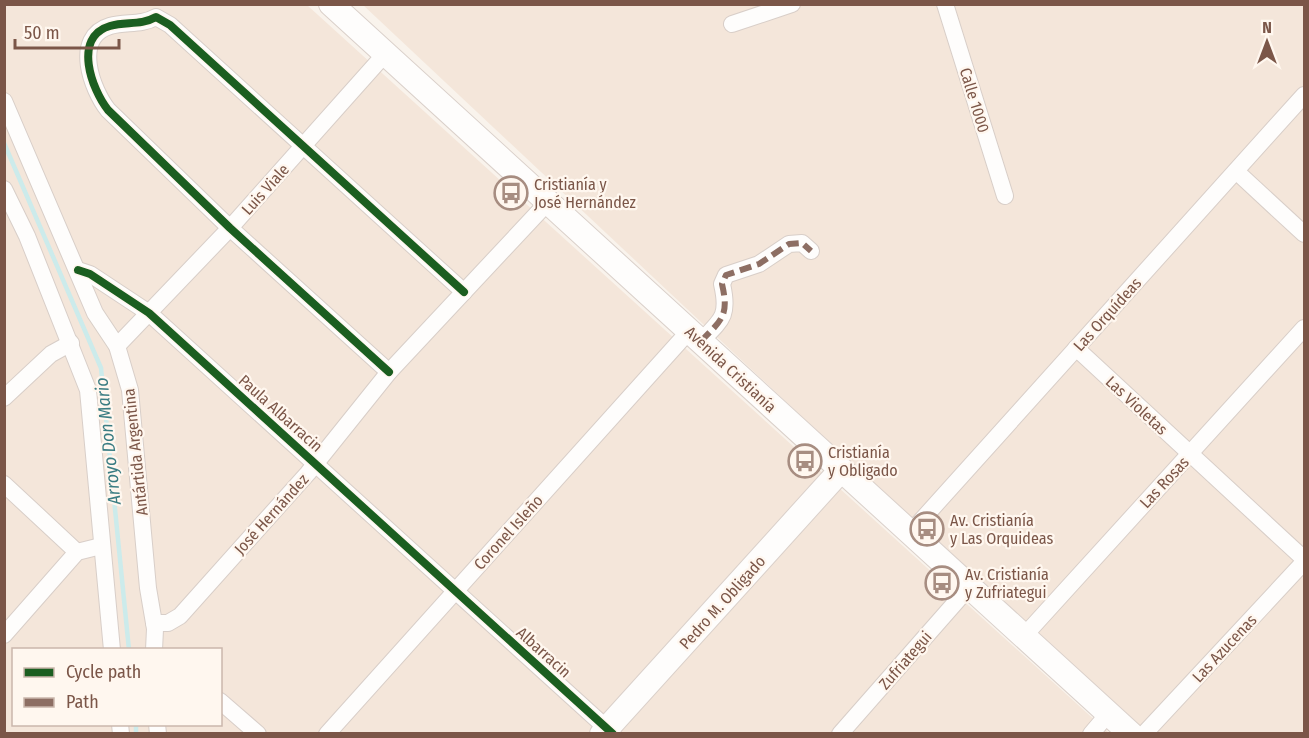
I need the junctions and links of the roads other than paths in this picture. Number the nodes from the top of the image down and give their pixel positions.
1 (331, 4) edge
2 (792, 4) edge
3 (945, 4) edge
4 (732, 24) dead end
5 (385, 54) junction
6 (1305, 95) edge
7 (4, 101) edge
8 (304, 147) junction
9 (1237, 172) junction
10 (1005, 196) dead end
11 (6, 197) edge
12 (548, 202) junction
13 (230, 228) junction
14 (1305, 234) edge
15 (811, 251) dead end
16 (78, 270) junction
17 (464, 292) junction
18 (149, 313) junction
19 (1305, 328) edge
20 (695, 335) junction
21 (71, 344) junction
22 (117, 346) junction
23 (1076, 348) junction
24 (389, 372) junction
25 (4, 398) edge
26 (1190, 454) junction
27 (316, 464) junction
28 (841, 470) junction
29 (4, 484) edge
30 (910, 533) junction
31 (101, 546) junction
32 (77, 552) junction
33 (1305, 560) edge
34 (970, 586) junction
35 (456, 590) junction
36 (154, 623) junction
37 (4, 635) edge
38 (1024, 636) junction
39 (112, 648) edge
40 (158, 648) edge
41 (222, 703) edge
42 (1108, 714) junction
43 (607, 732) edge
44 (258, 734) edge
45 (327, 734) edge
46 (840, 734) edge
47 (1091, 734) edge
48 (1131, 734) edge
49 (1144, 734) edge

1 - 5 main road, Avenida Cristianía
2 - 4 street
3 - 10 street, Calle 1000
5 - 8 street, Luis Viale
5 - 12 main road, Avenida Cristianía
6 - 9 street, Las Orquídeas
7 - 16 street, Antártida Argentina
8 - 13 street, Luis Viale
8 - 13 street
8 - 17 street
9 - 14 street
9 - 23 street, Las Orquídeas
11 - 21 street
12 - 17 street, José Hernández
12 - 20 main road, Avenida Cristianía
13 - 18 street, Luis Viale
13 - 24 street
15 - 20 street, Coronel Isleño
16 - 18 street, Paula Albarracin
16 - 22 street, Antártida Argentina
17 - 24 street, José Hernández
18 - 22 street, Luis Viale
18 - 27 street, Paula Albarracin
19 - 26 street, Las Rosas
20 - 28 main road, Avenida Cristianía
20 - 35 street, Coronel Isleño
21 - 25 street
21 - 31 street
22 - 36 street, Antártida Argentina
23 - 26 street, Las Violetas
23 - 30 street, Las Orquídeas
24 - 27 street, José Hernández
26 - 33 street, Las Violetas
26 - 38 street, Las Rosas
27 - 35 street, Paula Albarracin
27 - 36 street, José Hernández
28 - 30 main road, Avenida Cristianía
28 - 43 main road, Pedro M. Obligado
29 - 32 street
30 - 34 main road, Avenida Cristianía
31 - 32 street
31 - 39 street
32 - 37 street
33 - 49 street, Las Azucenas
34 - 38 main road, Avenida Cristianía
34 - 46 street, Zufriategui
35 - 43 street, Albarracin
35 - 45 street, Coronel Isleño
36 - 40 street, Antártida Argentina
38 - 42 main road, Avenida Cristianía
41 - 44 street
42 - 47 street
42 - 48 main road, Avenida Cristianía

